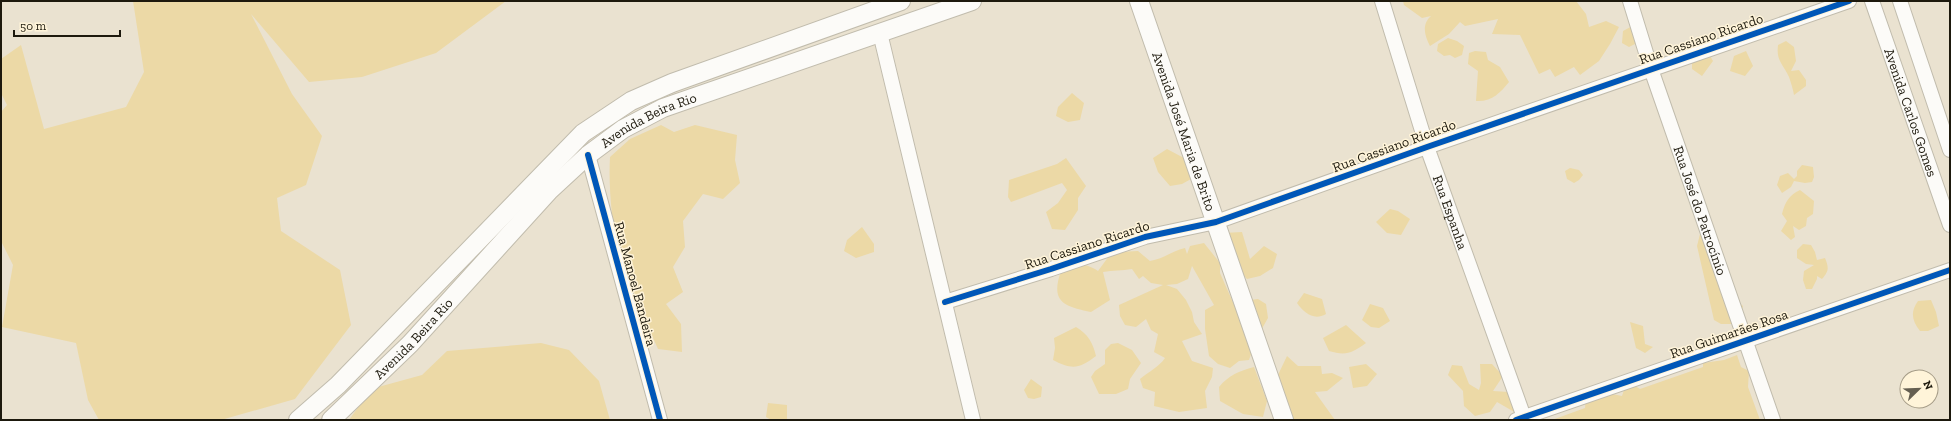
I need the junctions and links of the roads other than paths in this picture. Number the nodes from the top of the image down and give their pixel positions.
1 (901, 1) edge
2 (972, 1) edge
3 (1139, 1) edge
4 (1382, 1) edge
5 (1630, 1) edge
6 (1849, 1) edge
7 (1872, 1) edge
8 (1900, 1) edge
9 (880, 33) junction
10 (1651, 69) junction
11 (1427, 147) junction
12 (1950, 150) edge
13 (588, 154) junction
14 (1216, 222) junction
15 (1950, 225) edge
16 (1950, 270) edge
17 (945, 302) junction
18 (394, 327) junction
19 (1747, 341) junction
20 (410, 344) junction
21 (1522, 419) edge
22 (298, 420) edge
23 (331, 420) edge
24 (660, 420) edge
25 (973, 420) edge
26 (1284, 420) edge
27 (1773, 420) edge

1 - 18 main road, Avenida Beira Rio
2 - 9 main road, Avenida Beira Rio
3 - 14 main road, Avenida José Maria de Brito
4 - 11 street, Rua Espanha
5 - 10 street, Rua José do Patrocínio
6 - 10 street, Rua Cassiano Ricardo
7 - 15 street, Avenida Carlos Gomes
8 - 12 street, Avenida Carlos Gomes
9 - 13 main road, Avenida Beira Rio
9 - 17 street
10 - 11 street, Rua Cassiano Ricardo
10 - 19 street, Rua José do Patrocínio
11 - 14 street, Rua Cassiano Ricardo
11 - 21 street, Rua Espanha
13 - 20 main road, Avenida Beira Rio
13 - 24 street, Rua Manoel Bandeira
14 - 17 street, Rua Cassiano Ricardo
14 - 26 main road, Avenida José Maria de Brito
16 - 19 street, Rua Guimarães Rosa
17 - 25 street
18 - 20 main road
18 - 22 main road, Avenida Beira Rio
19 - 21 street, Rua Guimarães Rosa
19 - 27 street, Rua José do Patrocínio
20 - 23 main road, Avenida Beira Rio

